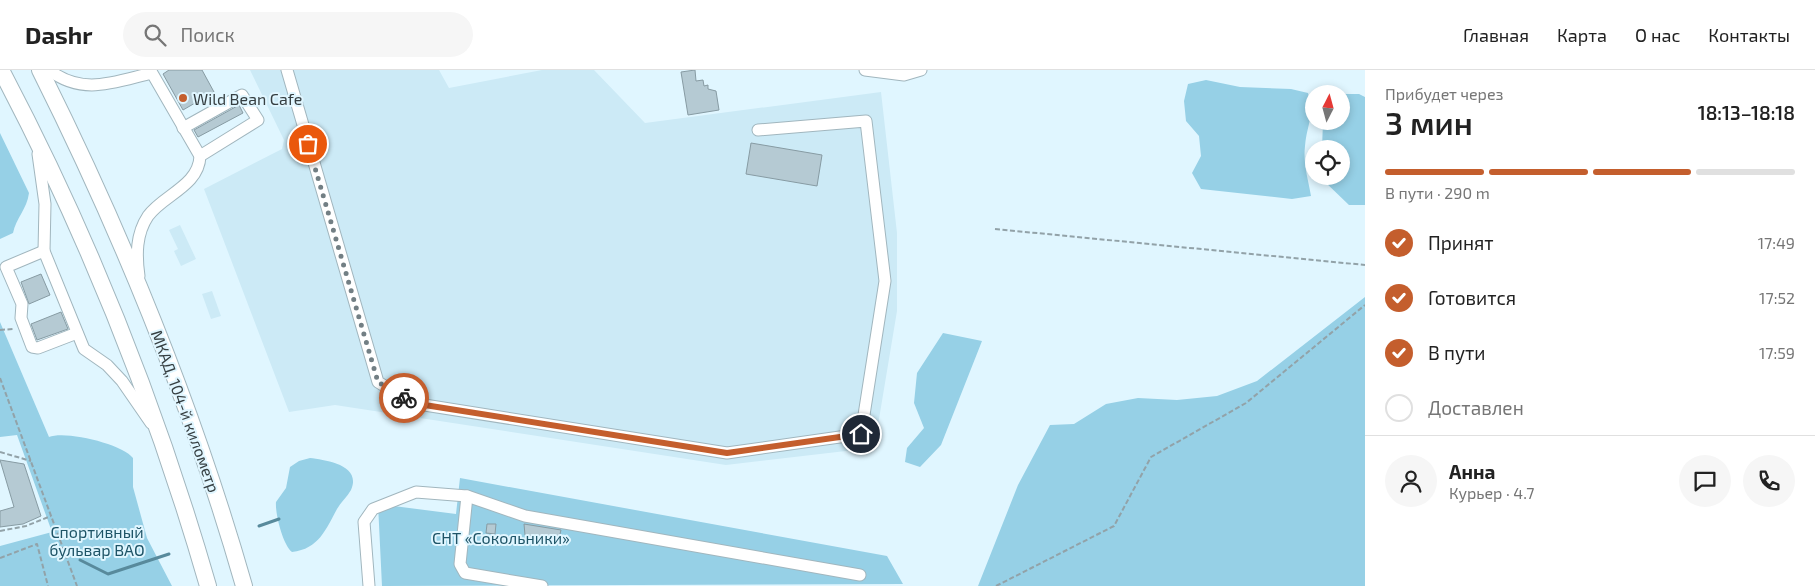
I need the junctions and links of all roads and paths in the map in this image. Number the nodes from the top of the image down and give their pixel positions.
1 (1, 70) edge
2 (40, 70) edge
3 (49, 70) edge
4 (287, 70) edge
5 (865, 70) edge
6 (921, 70) edge
7 (184, 128) junction
8 (758, 130) dead end
9 (36, 140) junction
10 (200, 156) junction
11 (995, 228) dead end
12 (44, 251) junction
13 (1365, 265) edge
14 (140, 290) junction
15 (1365, 305) edge
16 (14, 329) dead end
17 (0, 330) edge
18 (77, 333) junction
19 (0, 378) edge
20 (160, 437) junction
21 (0, 452) edge
22 (31, 460) junction
23 (467, 496) junction
24 (51, 516) junction
25 (0, 531) edge
26 (0, 558) edge
27 (860, 575) dead end
28 (48, 586) edge
29 (77, 586) edge
30 (208, 586) edge
31 (244, 586) edge
32 (369, 586) edge
33 (542, 586) edge
34 (996, 586) edge

1 - 9 highway, МКАД, 104-й километр
2 - 14 highway, МКАД, 104-й километр
3 - 7 street
4 - 8 street
5 - 6 street
7 - 10 street
7 - 10 street
9 - 12 street
9 - 20 highway, МКАД, 104-й километр
10 - 14 street
11 - 13 path
12 - 18 street
12 - 18 street
14 - 31 highway, МКАД, 104-й километр
15 - 34 path
16 - 17 path
18 - 20 street
19 - 22 path
20 - 30 highway, МКАД, 104-й километр
21 - 22 path
22 - 24 path
23 - 27 street
23 - 32 street
23 - 33 street
24 - 25 path
24 - 29 path
26 - 28 path

